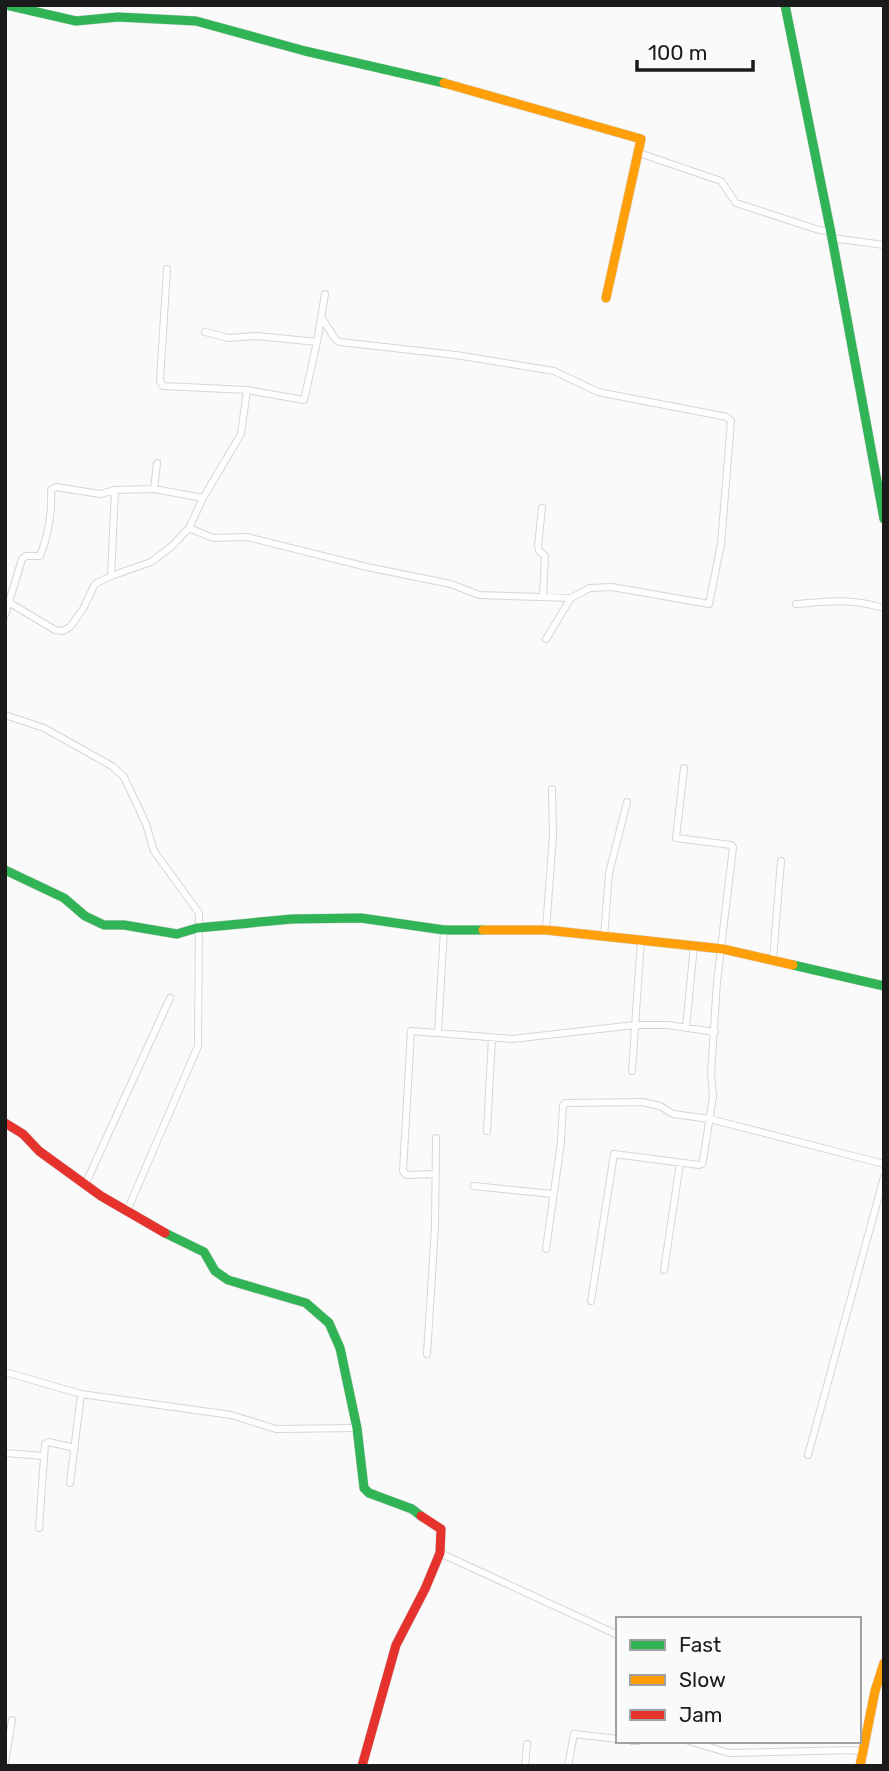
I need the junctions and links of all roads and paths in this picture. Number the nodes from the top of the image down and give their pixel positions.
1 (6, 5) edge
2 (785, 5) edge
3 (639, 153) junction
4 (831, 234) junction
5 (884, 245) edge
6 (166, 269) dead end
7 (325, 294) dead end
8 (606, 298) dead end
9 (321, 317) junction
10 (205, 332) dead end
11 (317, 342) junction
12 (247, 390) junction
13 (157, 463) dead end
14 (154, 489) junction
15 (115, 490) junction
16 (203, 498) junction
17 (542, 509) dead end
18 (884, 519) edge
19 (189, 528) junction
20 (111, 576) junction
21 (543, 596) junction
22 (571, 598) junction
23 (10, 603) junction
24 (796, 604) dead end
25 (884, 608) edge
26 (5, 615) edge
27 (546, 639) dead end
28 (5, 715) edge
29 (684, 768) dead end
30 (552, 789) dead end
31 (627, 802) dead end
32 (781, 862) dead end
33 (5, 870) edge
34 (197, 928) junction
35 (444, 930) junction
36 (546, 930) junction
37 (604, 937) junction
38 (641, 939) junction
39 (694, 945) junction
40 (723, 949) junction
41 (773, 959) junction
42 (884, 986) edge
43 (170, 998) dead end
44 (635, 1025) junction
45 (686, 1028) junction
46 (715, 1032) junction
47 (439, 1033) junction
48 (492, 1037) junction
49 (632, 1071) dead end
50 (710, 1119) junction
51 (5, 1123) edge
52 (487, 1131) dead end
53 (436, 1138) dead end
54 (680, 1163) junction
55 (884, 1164) edge
56 (435, 1174) junction
57 (884, 1177) edge
58 (85, 1185) junction
59 (474, 1186) dead end
60 (553, 1194) junction
61 (127, 1212) junction
62 (546, 1249) dead end
63 (664, 1270) dead end
64 (591, 1301) dead end
65 (427, 1354) dead end
66 (5, 1372) edge
67 (82, 1394) junction
68 (357, 1429) junction
69 (75, 1448) junction
70 (5, 1453) edge
71 (808, 1455) dead end
72 (44, 1456) junction
73 (70, 1483) dead end
74 (39, 1528) dead end
75 (440, 1553) junction
76 (616, 1634) edge
77 (884, 1663) edge
78 (12, 1720) dead end
79 (616, 1739) edge
80 (696, 1743) edge
81 (527, 1744) dead end
82 (862, 1752) junction
83 (5, 1763) edge
84 (362, 1766) edge
85 (525, 1766) edge
86 (568, 1766) edge
87 (860, 1766) edge

1 - 3 street
2 - 4 street
3 - 4 street
3 - 8 street
4 - 5 street
4 - 18 street
6 - 12 street
7 - 9 street
9 - 11 street
9 - 22 street
10 - 11 street
11 - 12 street
12 - 16 street
13 - 14 street
14 - 15 street
14 - 16 street
15 - 20 street
15 - 23 street
16 - 19 street
17 - 21 street
19 - 20 street
19 - 21 street
20 - 23 street
21 - 22 street
22 - 27 street
23 - 26 street
24 - 25 street
28 - 34 street
29 - 40 street
30 - 36 street
31 - 37 street
32 - 41 street
33 - 34 street
34 - 35 street
34 - 61 street
35 - 36 street
35 - 47 street
36 - 37 street
37 - 38 street
38 - 39 street
38 - 44 street
39 - 40 street
39 - 45 street
40 - 41 street
40 - 46 street
41 - 42 street
43 - 58 street
44 - 45 street
44 - 48 street
44 - 49 street
45 - 46 street
46 - 50 street
47 - 48 street
47 - 56 street
48 - 52 street
50 - 54 street
50 - 55 street
50 - 60 street
51 - 58 street
53 - 56 street
54 - 63 street
54 - 64 street
56 - 65 street
57 - 71 street
58 - 61 street
59 - 60 street
60 - 62 street
61 - 68 street
66 - 67 street
67 - 68 street
67 - 69 street
68 - 75 street
69 - 72 street
69 - 73 street
70 - 72 street
72 - 74 street
75 - 76 street
75 - 84 street
77 - 82 street
78 - 83 street
79 - 86 street
80 - 82 street
81 - 85 street
82 - 87 street

